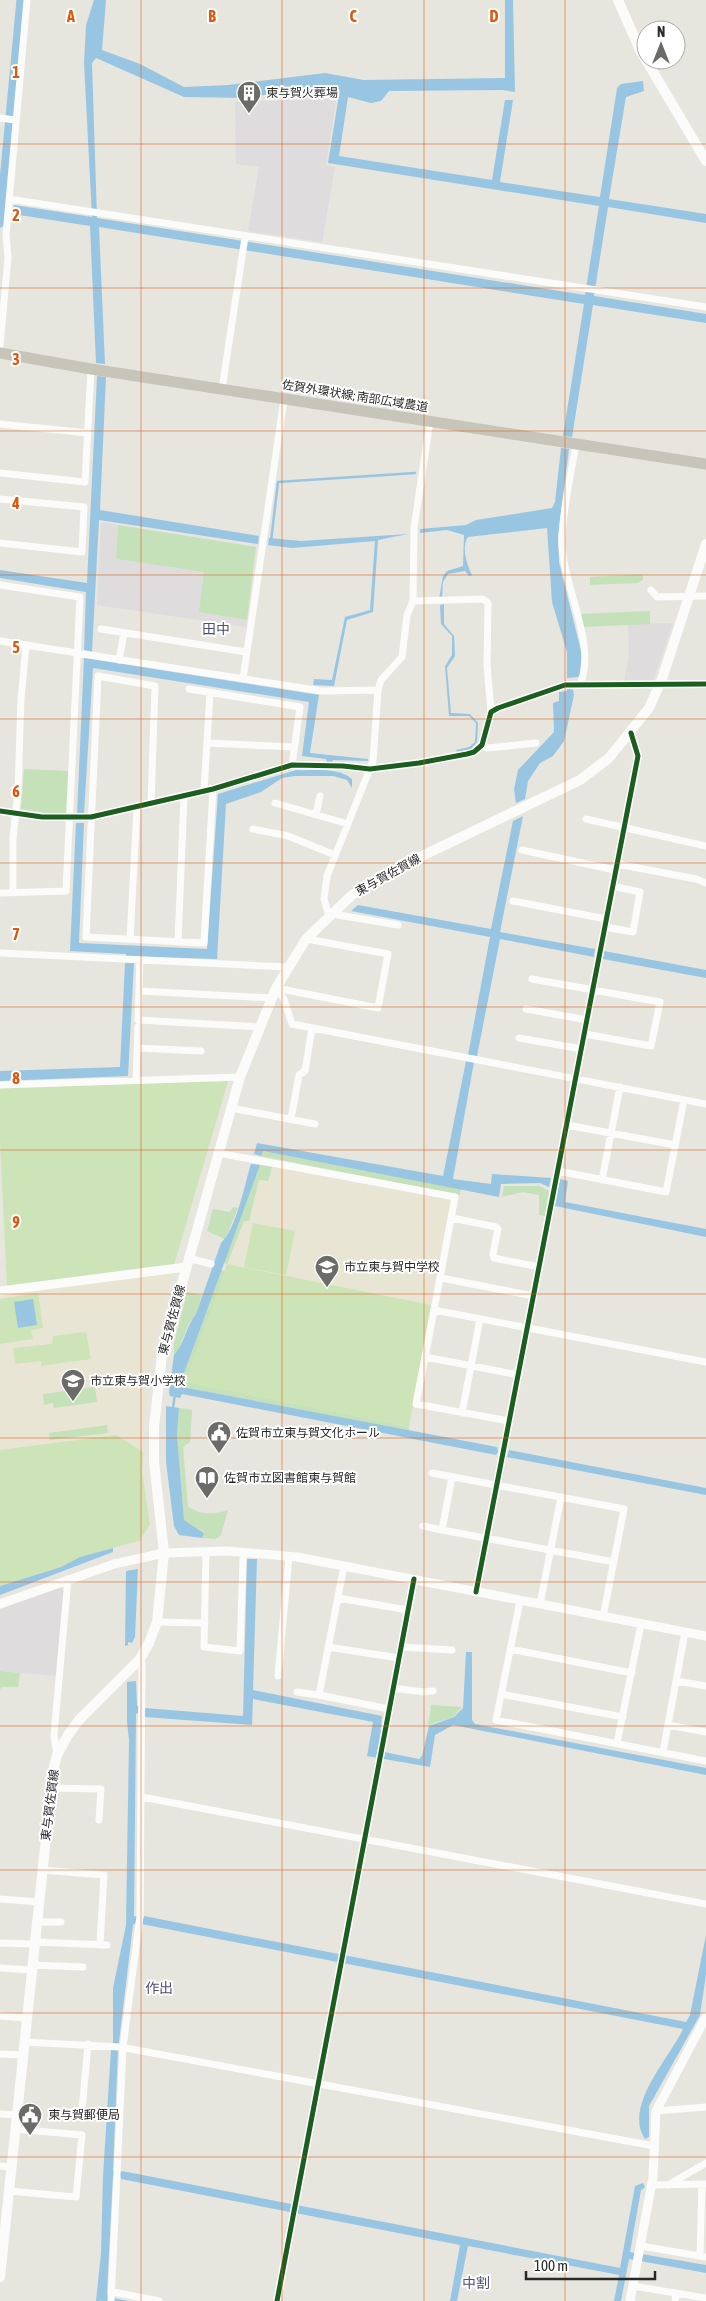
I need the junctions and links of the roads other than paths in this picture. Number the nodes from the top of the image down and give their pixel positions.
1 (28, 0) edge
2 (618, 0) edge
3 (3, 118) edge
4 (15, 120) junction
5 (706, 161) edge
6 (9, 199) junction
7 (245, 239) junction
8 (706, 307) edge
9 (0, 345) edge
10 (0, 353) edge
11 (92, 369) junction
12 (222, 389) junction
13 (284, 399) junction
14 (430, 421) junction
15 (0, 424) edge
16 (88, 433) junction
17 (576, 444) junction
18 (706, 464) edge
19 (0, 474) edge
20 (0, 499) edge
21 (0, 543) edge
22 (706, 544) edge
23 (0, 585) edge
24 (651, 590) dead end
25 (689, 596) junction
26 (706, 596) edge
27 (414, 601) junction
28 (101, 629) dead end
29 (124, 633) junction
30 (0, 641) edge
31 (26, 646) junction
32 (246, 652) junction
33 (77, 653) junction
34 (119, 660) junction
35 (243, 678) junction
36 (580, 684) junction
37 (706, 684) edge
38 (659, 686) junction
39 (189, 689) dead end
40 (378, 690) junction
41 (210, 693) junction
42 (491, 712) junction
43 (631, 733) junction
44 (206, 743) junction
45 (536, 743) dead end
46 (482, 745) junction
47 (294, 748) junction
48 (292, 765) junction
49 (370, 769) junction
50 (213, 790) junction
51 (204, 792) junction
52 (320, 796) dead end
53 (184, 797) junction
54 (275, 803) dead end
55 (151, 804) junction
56 (137, 808) junction
57 (0, 811) edge
58 (15, 813) junction
59 (316, 814) junction
60 (91, 817) junction
61 (69, 819) junction
62 (586, 820) dead end
63 (348, 824) junction
64 (624, 827) junction
65 (253, 829) dead end
66 (706, 846) edge
67 (522, 850) dead end
68 (335, 855) junction
69 (616, 867) junction
70 (706, 883) edge
71 (612, 886) junction
72 (14, 892) junction
73 (0, 893) edge
74 (513, 901) dead end
75 (331, 914) junction
76 (606, 918) junction
77 (398, 925) dead end
78 (605, 927) junction
79 (307, 938) junction
80 (130, 939) junction
81 (178, 942) junction
82 (0, 953) edge
83 (140, 960) junction
84 (287, 967) junction
85 (532, 979) dead end
86 (593, 990) junction
87 (139, 991) junction
88 (274, 993) junction
89 (526, 1009) dead end
90 (587, 1020) junction
91 (138, 1027) dead end
92 (260, 1027) junction
93 (312, 1028) junction
94 (585, 1034) junction
95 (519, 1038) dead end
96 (137, 1048) junction
97 (582, 1050) junction
98 (201, 1051) dead end
99 (240, 1077) junction
100 (576, 1079) junction
101 (136, 1080) junction
102 (0, 1085) edge
103 (620, 1087) junction
104 (684, 1100) junction
105 (706, 1104) edge
106 (231, 1108) junction
107 (291, 1119) junction
108 (315, 1124) dead end
109 (567, 1125) junction
110 (611, 1133) junction
111 (675, 1145) junction
112 (218, 1153) junction
113 (558, 1171) junction
114 (602, 1180) junction
115 (452, 1218) junction
116 (187, 1262) junction
117 (211, 1264) dead end
118 (539, 1267) junction
119 (441, 1278) junction
120 (0, 1291) edge
121 (534, 1296) junction
122 (434, 1310) junction
123 (480, 1319) junction
124 (528, 1328) junction
125 (425, 1357) junction
126 (706, 1362) edge
127 (471, 1366) junction
128 (519, 1374) junction
129 (462, 1412) junction
130 (510, 1421) junction
131 (432, 1473) dead end
132 (452, 1477) junction
133 (497, 1485) junction
134 (561, 1497) junction
135 (423, 1526) dead end
136 (442, 1530) junction
137 (487, 1538) junction
138 (551, 1550) junction
139 (206, 1551) junction
140 (164, 1553) junction
141 (289, 1556) junction
142 (243, 1559) dead end
143 (614, 1562) junction
144 (344, 1566) junction
145 (68, 1579) junction
146 (414, 1579) junction
147 (476, 1592) junction
148 (338, 1598) junction
149 (520, 1600) junction
150 (0, 1604) edge
151 (540, 1604) junction
152 (408, 1610) junction
153 (604, 1617) junction
154 (157, 1622) junction
155 (205, 1623) junction
156 (641, 1624) junction
157 (685, 1632) junction
158 (706, 1636) edge
159 (328, 1646) junction
160 (401, 1647) junction
161 (510, 1649) junction
162 (452, 1650) dead end
163 (399, 1658) junction
164 (140, 1659) junction
165 (632, 1673) junction
166 (278, 1676) dead end
167 (676, 1681) junction
168 (706, 1686) edge
169 (393, 1688) junction
170 (297, 1692) dead end
171 (433, 1692) dead end
172 (501, 1694) junction
173 (319, 1695) junction
174 (389, 1709) junction
175 (623, 1717) junction
176 (668, 1725) junction
177 (706, 1732) edge
178 (618, 1743) junction
179 (663, 1752) junction
180 (57, 1755) junction
181 (706, 1761) edge
182 (50, 1788) junction
183 (142, 1797) junction
184 (99, 1820) dead end
185 (364, 1839) junction
186 (42, 1870) junction
187 (0, 1899) edge
188 (38, 1902) junction
189 (706, 1904) edge
190 (36, 1922) junction
191 (61, 1922) dead end
192 (0, 1943) edge
193 (34, 1943) junction
194 (32, 1967) junction
195 (83, 1967) dead end
196 (0, 1968) edge
197 (0, 2016) edge
198 (706, 2017) edge
199 (26, 2018) junction
200 (23, 2042) junction
201 (88, 2044) junction
202 (122, 2047) junction
203 (0, 2054) edge
204 (22, 2055) junction
205 (318, 2084) junction
206 (706, 2107) edge
207 (82, 2110) dead end
208 (656, 2111) junction
209 (0, 2114) edge
210 (16, 2115) junction
211 (15, 2129) junction
212 (654, 2146) junction
213 (706, 2163) edge
214 (0, 2166) edge
215 (11, 2167) junction
216 (704, 2184) edge
217 (652, 2185) junction
218 (668, 2185) junction
219 (8, 2191) junction
220 (2, 2242) edge
221 (640, 2248) junction
222 (703, 2257) edge
223 (0, 2271) edge
224 (633, 2286) junction
225 (112, 2296) edge
226 (676, 2297) edge
227 (706, 2298) edge
228 (159, 2301) edge
229 (277, 2301) edge
230 (630, 2301) edge

1 - 4 street
2 - 5 main road
3 - 4 street
4 - 6 street
6 - 7 street
6 - 9 street
7 - 8 street
7 - 12 street
10 - 11 main road, 佐賀外環状線; 南部広域農道
11 - 12 main road, 佐賀外環状線; 南部広域農道
11 - 16 street
12 - 13 main road, 佐賀外環状線; 南部広域農道
13 - 14 main road, 佐賀外環状線; 南部広域農道
13 - 32 street
14 - 17 main road, 佐賀外環状線; 南部広域農道
14 - 27 street
15 - 16 street
16 - 19 street
17 - 18 main road, 佐賀外環状線; 南部広域農道
17 - 36 street
20 - 21 street
22 - 25 main road, 東与賀佐賀線
23 - 33 street
24 - 25 street
25 - 26 street
25 - 38 main road, 東与賀佐賀線
27 - 40 street
27 - 42 street
28 - 29 street
29 - 32 street
29 - 34 street
30 - 31 street
31 - 33 street
31 - 58 street
32 - 35 street
33 - 34 street
33 - 61 street
34 - 35 street
35 - 40 street
36 - 38 street
36 - 42 street
37 - 38 street
38 - 43 main road, 東与賀佐賀線
39 - 41 street
40 - 49 street
41 - 44 street
41 - 47 street
42 - 46 street
43 - 64 street
43 - 75 main road, 東与賀佐賀線
44 - 47 street
44 - 51 street
45 - 46 street
46 - 49 street
47 - 48 street
48 - 49 street
48 - 50 street
49 - 63 street
50 - 51 street
50 - 81 street
51 - 53 street
52 - 59 street
53 - 55 street
53 - 81 street
54 - 59 street
55 - 56 street
55 - 60 street
56 - 60 street
56 - 80 street
57 - 58 street
58 - 61 street
58 - 72 street
59 - 63 street
60 - 61 street
60 - 80 street
61 - 72 street
62 - 64 street
63 - 68 street
64 - 66 street
64 - 69 street
65 - 68 street
67 - 69 street
68 - 75 street
69 - 70 street
69 - 71 street
71 - 76 street
71 - 78 street
72 - 73 street
74 - 76 street
75 - 77 street
75 - 79 main road, 東与賀佐賀線
76 - 78 street
78 - 86 street
79 - 84 main road, 東与賀佐賀線
79 - 88 street
80 - 81 street
82 - 83 street
83 - 84 street
83 - 87 street
84 - 88 main road, 東与賀佐賀線
85 - 86 street
86 - 90 street
86 - 94 street
87 - 88 street
87 - 92 street
88 - 92 main road, 東与賀佐賀線
88 - 93 street
89 - 90 street
90 - 94 street
91 - 96 street
92 - 99 main road, 東与賀佐賀線
93 - 100 street
93 - 107 street
94 - 97 street
95 - 97 street
96 - 98 street
96 - 101 street
97 - 100 street
99 - 101 street
99 - 106 main road, 東与賀佐賀線
100 - 103 street
100 - 109 street
101 - 102 street
103 - 104 street
103 - 110 street
104 - 105 street
104 - 111 street
106 - 107 street
106 - 112 main road, 東与賀佐賀線
107 - 108 street
109 - 110 street
109 - 113 street
110 - 111 street
110 - 114 street
111 - 114 street
112 - 115 street
112 - 116 main road, 東与賀佐賀線
113 - 114 street
113 - 118 street
115 - 118 street
115 - 119 street
116 - 117 street
116 - 120 street
116 - 140 main road, 東与賀佐賀線
118 - 121 street
119 - 121 street
119 - 122 street
121 - 124 street
122 - 123 street
122 - 125 street
123 - 124 street
123 - 127 street
124 - 126 street
124 - 128 street
125 - 127 street
125 - 129 street
127 - 128 street
127 - 129 street
128 - 130 street
129 - 130 street
130 - 133 street
131 - 132 street
132 - 133 street
132 - 136 street
133 - 134 street
133 - 137 street
134 - 138 street
134 - 143 street
135 - 136 street
136 - 137 street
137 - 138 street
137 - 147 street
138 - 143 street
138 - 151 street
139 - 140 street
139 - 141 street
139 - 155 street
140 - 145 street
140 - 154 main road, 東与賀佐賀線
141 - 144 street
141 - 166 street
142 - 155 street
143 - 153 street
144 - 146 street
144 - 148 street
145 - 150 street
145 - 180 street
146 - 147 street
146 - 152 street
147 - 149 street
148 - 152 street
148 - 159 street
149 - 151 street
149 - 161 street
151 - 153 street
152 - 160 street
153 - 156 street
154 - 155 street
154 - 164 main road, 東与賀佐賀線
156 - 157 street
156 - 165 street
157 - 158 street
157 - 167 street
159 - 163 street
159 - 173 street
160 - 162 street
160 - 163 street
161 - 165 street
161 - 172 street
163 - 169 street
164 - 180 main road, 東与賀佐賀線
164 - 183 street
165 - 175 street
167 - 168 street
167 - 176 street
169 - 171 street
169 - 174 street
170 - 173 street
172 - 175 street
172 - 178 street
173 - 174 street
174 - 185 street
175 - 178 street
176 - 177 street
176 - 179 street
178 - 179 street
179 - 181 street
180 - 182 main road, 東与賀佐賀線
182 - 184 street
182 - 186 main road, 東与賀佐賀線
183 - 185 street
183 - 202 street
185 - 189 street
185 - 205 street
186 - 188 main road, 東与賀佐賀線
186 - 193 street
187 - 188 street
188 - 190 main road, 東与賀佐賀線
190 - 191 street
190 - 193 main road, 東与賀佐賀線
192 - 193 street
193 - 194 main road, 東与賀佐賀線
194 - 195 street
194 - 196 street
194 - 199 main road, 東与賀佐賀線
197 - 199 street
198 - 208 street
199 - 200 main road, 東与賀佐賀線
200 - 201 street
200 - 204 main road, 東与賀佐賀線
201 - 202 street
201 - 207 street
202 - 205 street
202 - 225 street
203 - 204 street
204 - 210 main road, 東与賀佐賀線
205 - 212 street
205 - 229 street
206 - 208 street
208 - 212 street
209 - 210 street
210 - 211 main road, 東与賀佐賀線
211 - 215 main road, 東与賀佐賀線
211 - 219 street
212 - 217 street
213 - 218 street
214 - 215 street
215 - 219 main road, 東与賀佐賀線
216 - 218 street
216 - 222 street
217 - 218 street
217 - 221 street
219 - 220 main road, 東与賀佐賀線
220 - 223 main road, 東与賀佐賀線
221 - 222 street
221 - 224 street
224 - 226 street
224 - 230 street
225 - 228 street
226 - 227 street

